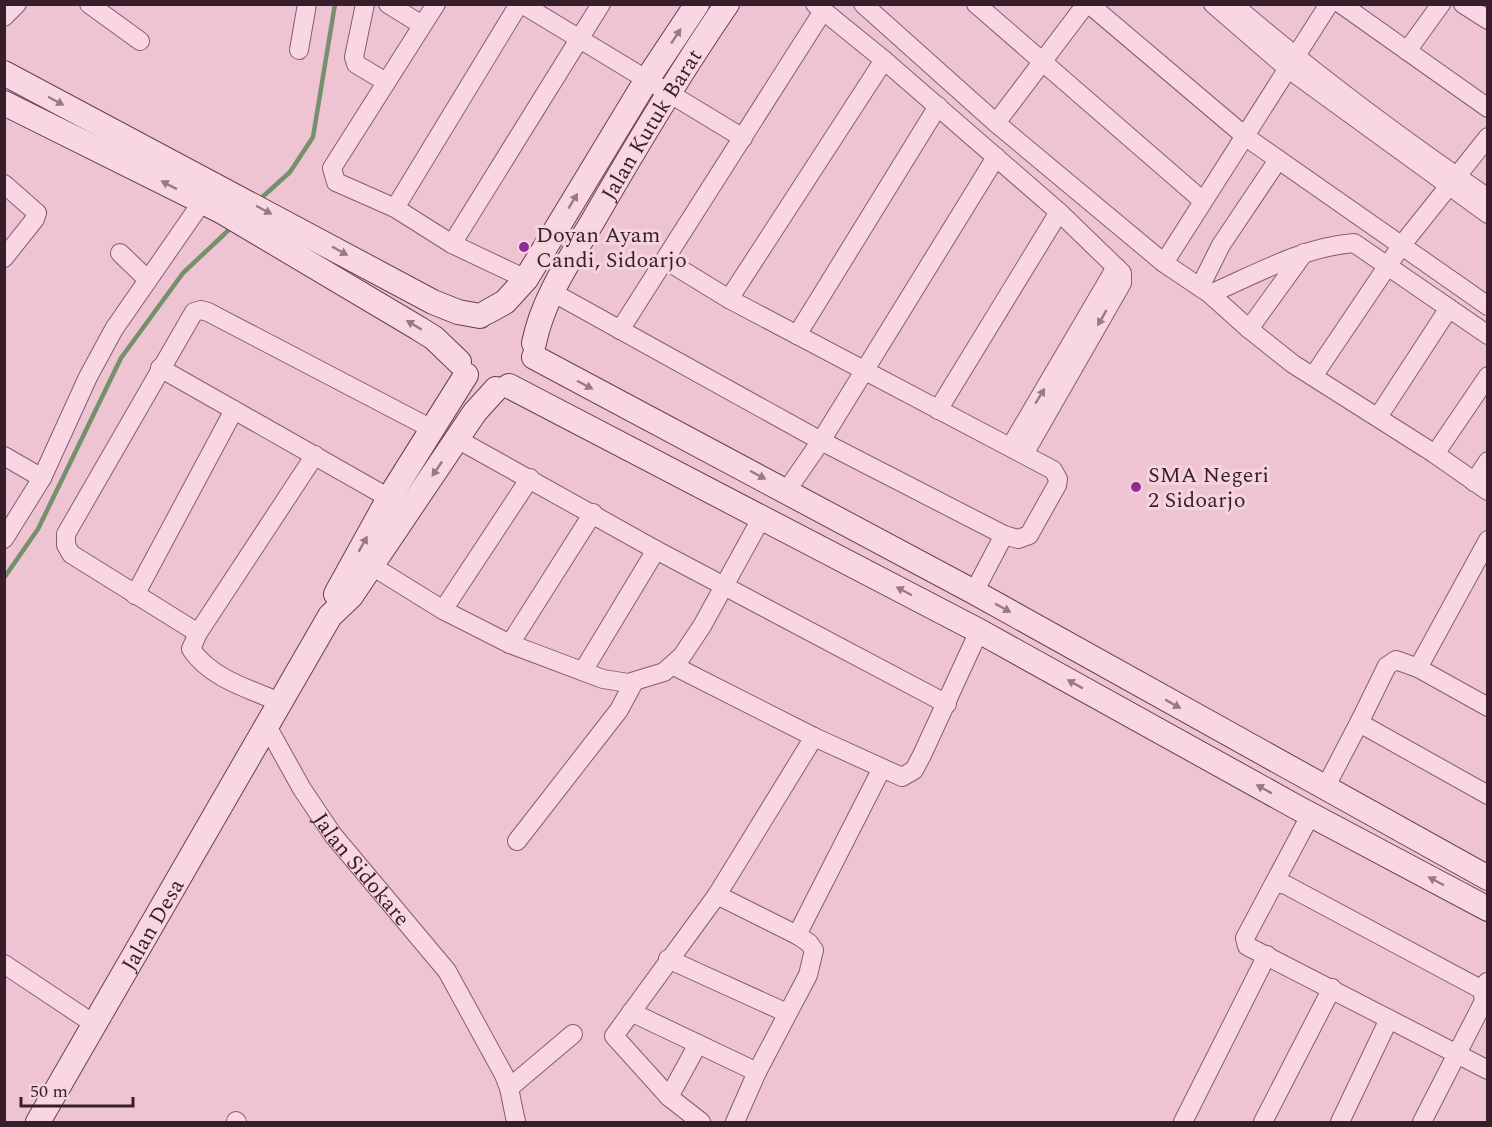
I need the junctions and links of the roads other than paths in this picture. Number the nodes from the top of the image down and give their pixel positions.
1 (17, 4) edge
2 (89, 4) edge
3 (307, 4) edge
4 (364, 4) edge
5 (388, 4) edge
6 (436, 4) edge
7 (521, 4) edge
8 (601, 4) edge
9 (697, 4) edge
10 (727, 4) edge
11 (863, 4) edge
12 (976, 4) edge
13 (1088, 4) edge
14 (1213, 4) edge
15 (1233, 4) edge
16 (1329, 4) edge
17 (1341, 4) edge
18 (1441, 4) edge
19 (1463, 4) edge
20 (819, 8) edge
21 (4, 17) edge
22 (1488, 20) edge
23 (422, 25) junction
24 (140, 41) dead end
25 (579, 41) junction
26 (299, 50) dead end
27 (1407, 51) junction
28 (884, 60) junction
29 (1043, 62) junction
30 (1290, 63) junction
31 (4, 73) edge
32 (646, 81) junction
33 (386, 82) junction
34 (668, 94) junction
35 (4, 103) edge
36 (938, 106) junction
37 (1488, 108) edge
38 (85, 116) junction
39 (996, 123) junction
40 (73, 137) junction
41 (1246, 137) junction
42 (1488, 137) edge
43 (742, 138) junction
44 (996, 157) junction
45 (1278, 160) junction
46 (1448, 181) junction
47 (4, 184) edge
48 (1488, 198) edge
49 (1203, 201) junction
50 (221, 203) junction
51 (395, 208) junction
52 (1059, 212) junction
53 (1488, 214) edge
54 (452, 244) junction
55 (1401, 246) junction
56 (120, 253) dead end
57 (1304, 253) junction
58 (4, 258) edge
59 (666, 261) junction
60 (1164, 263) junction
61 (1389, 266) junction
62 (147, 279) junction
63 (526, 279) junction
64 (1205, 291) junction
65 (552, 292) junction
66 (729, 299) junction
67 (1488, 306) edge
68 (1449, 308) junction
69 (484, 314) junction
70 (1249, 329) junction
71 (621, 330) junction
72 (797, 335) junction
73 (1488, 335) edge
74 (534, 350) junction
75 (160, 368) junction
76 (463, 369) junction
77 (864, 372) junction
78 (1314, 375) junction
79 (1488, 376) edge
80 (503, 387) junction
81 (234, 410) junction
82 (938, 410) junction
83 (1378, 417) junction
84 (432, 429) junction
85 (457, 439) junction
86 (821, 441) junction
87 (1017, 450) junction
88 (1435, 454) junction
89 (315, 455) junction
90 (4, 456) edge
91 (1488, 461) edge
92 (42, 478) junction
93 (530, 478) junction
94 (1481, 486) edge
95 (787, 490) junction
96 (389, 498) junction
97 (593, 513) junction
98 (762, 517) junction
99 (1004, 535) junction
100 (4, 539) edge
101 (1488, 540) edge
102 (656, 550) junction
103 (372, 566) junction
104 (724, 587) junction
105 (974, 592) junction
106 (135, 595) junction
107 (443, 610) junction
108 (330, 616) junction
109 (980, 631) junction
110 (198, 633) junction
111 (510, 644) junction
112 (674, 666) junction
113 (1418, 668) junction
114 (583, 671) junction
115 (1119, 674) junction
116 (634, 682) junction
117 (1106, 701) junction
118 (280, 702) junction
119 (947, 704) junction
120 (1487, 707) edge
121 (1360, 721) junction
122 (267, 726) junction
123 (814, 737) junction
124 (881, 770) junction
125 (1325, 788) junction
126 (1488, 795) edge
127 (1311, 814) junction
128 (517, 841) dead end
129 (1488, 878) edge
130 (1275, 883) junction
131 (717, 896) junction
132 (1488, 909) edge
133 (797, 935) junction
134 (1267, 955) junction
135 (668, 959) junction
136 (4, 964) edge
137 (1332, 988) junction
138 (1486, 993) edge
139 (631, 1012) junction
140 (787, 1013) junction
141 (1389, 1019) junction
142 (94, 1024) junction
143 (573, 1034) dead end
144 (698, 1044) junction
145 (1457, 1054) junction
146 (1488, 1070) edge
147 (757, 1072) junction
148 (509, 1088) junction
149 (669, 1097) junction
150 (38, 1122) edge
151 (516, 1122) edge
152 (701, 1122) edge
153 (735, 1122) edge
154 (1183, 1122) edge
155 (1263, 1122) edge
156 (1340, 1122) edge
157 (1422, 1122) edge

1 - 21 street
2 - 24 street
3 - 26 street
4 - 33 street
5 - 23 street
6 - 23 street
7 - 25 street
7 - 51 street
8 - 25 street
32 -> 9 main road, Jalan Kutuk Barat
10 - 34 main road, Jalan Kutuk Barat
11 - 39 street
12 - 29 street
13 - 29 street
13 - 41 street
14 - 30 street
15 - 30 street
16 - 30 street
17 - 27 street
18 - 27 street
19 - 22 street
20 - 28 street
20 - 43 street
23 - 33 street
25 - 32 street
25 - 54 street
27 - 37 street
28 - 36 street
28 - 66 street
29 - 39 street
29 - 49 street
30 - 41 street
30 - 46 street
31 -> 38 main road
32 - 34 street
63 -> 32 main road, Jalan Kutuk Barat
33 - 51 street
34 - 43 street
34 - 65 main road, Jalan Kutuk Barat
35 - 40 main road
36 - 44 street
36 - 72 street
38 - 40 main road
38 - 50 main road
39 - 60 street
50 -> 40 main road
41 - 45 street
41 - 49 street
42 - 46 street
43 - 59 street
44 - 52 street
44 - 77 street
45 - 55 street
45 - 64 street
46 - 48 street
46 - 53 street
46 - 55 street
47 - 58 street
49 - 60 street
50 - 62 street
50 -> 69 main road
76 -> 50 main road
51 - 54 street
52 - 82 street
52 - 87 street
54 - 63 street
55 - 61 street
55 - 67 street
56 - 62 street
57 - 61 street
57 - 64 street
57 - 70 street
59 - 66 street
59 - 71 street
60 - 64 street
61 - 68 street
61 - 78 street
62 - 92 street
63 - 69 main road, Jalan Kutuk Barat
64 - 70 street
65 - 71 street
65 - 74 main road, Jalan Kutuk Barat
66 - 72 street
68 - 73 street
68 - 83 street
69 - 74 main road
69 - 76 main road
70 - 78 street
71 - 86 street
72 - 77 street
74 - 80 main road
74 -> 95 main road
75 - 81 street
75 - 84 street
75 - 106 street
76 - 80 main road
76 - 84 main road
77 - 82 street
77 - 86 street
78 - 83 street
79 - 88 street
80 - 85 main road
80 - 98 main road
81 - 89 street
81 - 106 street
82 - 87 street
83 - 88 street
84 - 96 main road
85 - 93 street
85 -> 103 main road
86 - 95 street
86 - 99 street
87 - 99 street
88 - 94 street
89 - 96 street
89 - 110 street
90 - 92 street
91 - 94 street
92 - 100 street
93 - 97 street
93 - 107 street
95 - 105 main road
108 -> 96 main road
97 - 102 street
97 - 111 street
98 - 104 street
109 -> 98 main road
99 - 105 street
101 - 113 street
102 - 104 street
102 - 114 street
103 - 107 street
103 - 108 main road
104 - 112 street
104 - 119 street
105 -> 115 main road
106 - 110 street
107 - 111 street
108 - 118 main road
117 -> 109 main road
109 - 119 street
110 - 118 street
111 - 114 street
112 - 116 street
112 - 123 street
113 - 120 street
113 - 121 street
114 - 116 street
115 - 117 main road
115 -> 125 main road
116 - 128 street
127 -> 117 main road
118 - 122 main road
119 - 124 street
121 - 125 street
121 - 126 street
122 - 142 main road, Jalan Desa
122 - 148 street, Jalan Sidokare
123 - 124 street
123 - 131 street
124 - 133 street
125 - 129 main road
127 - 130 street
132 -> 127 main road
130 - 134 street
130 - 138 street
131 - 133 street
131 - 135 street
133 - 140 street
134 - 137 street
134 - 154 street
135 - 139 street
135 - 140 street
136 - 142 street
137 - 141 street
137 - 155 street
138 - 145 street
139 - 144 street
139 - 149 street
140 - 147 street
141 - 145 street
141 - 156 street
142 - 150 main road, Jalan Desa
143 - 148 street
144 - 147 street
144 - 149 street
145 - 146 street
145 - 157 street
147 - 153 street
148 - 151 street, Jalan Sidokare
149 - 152 street

